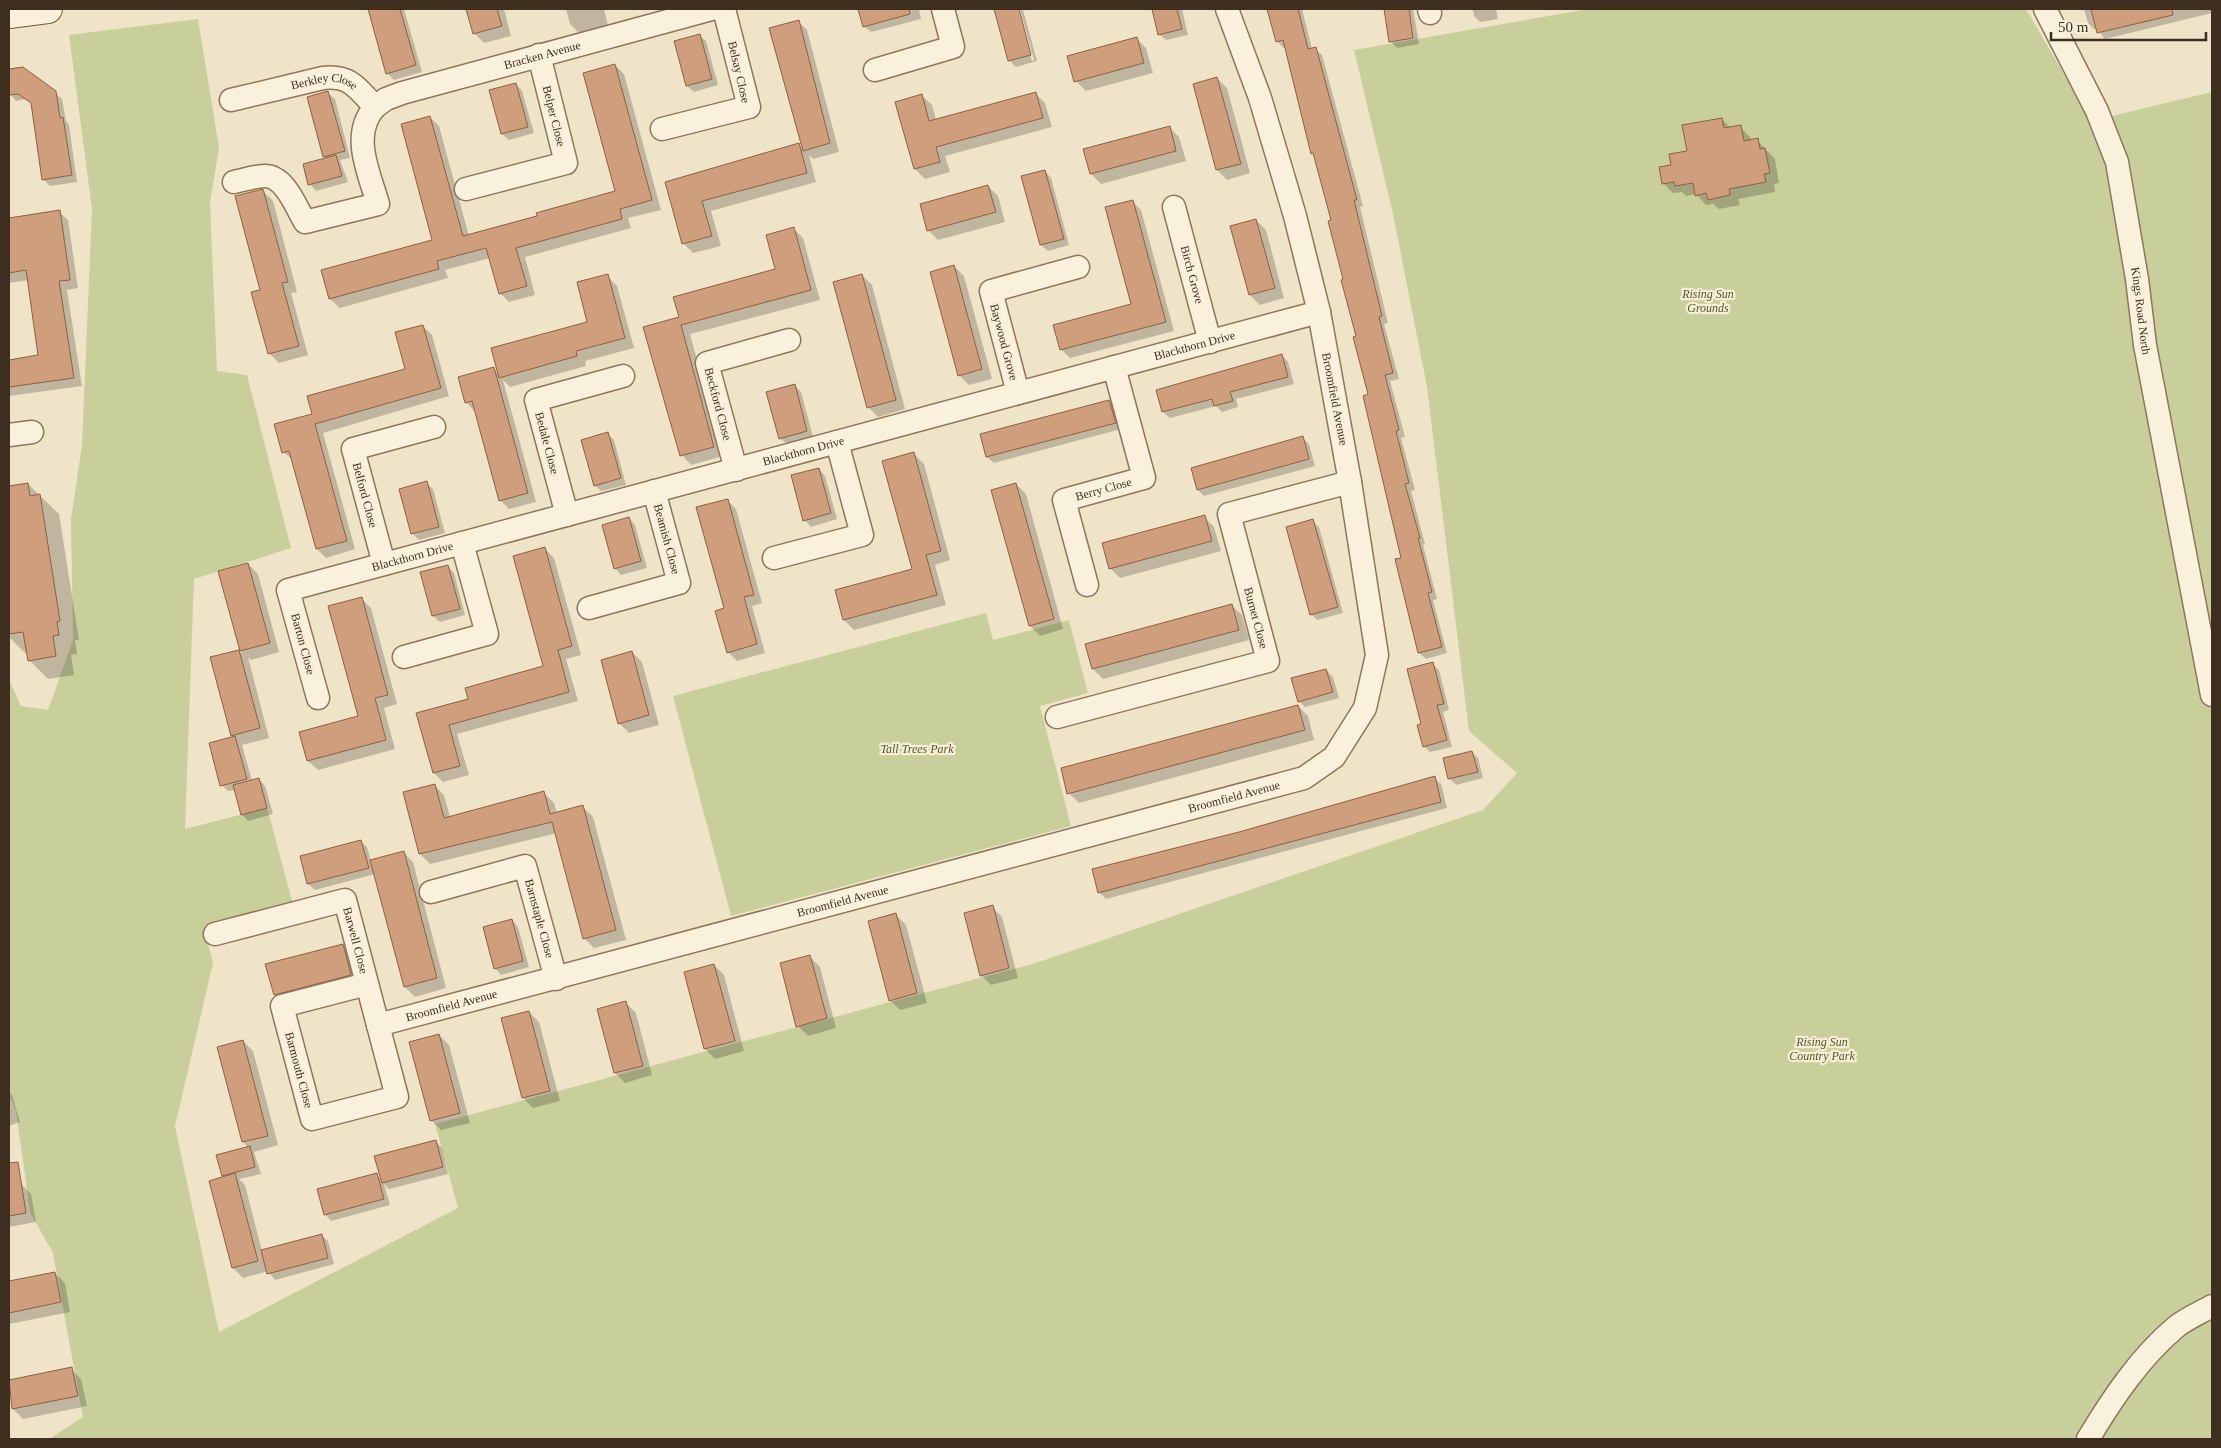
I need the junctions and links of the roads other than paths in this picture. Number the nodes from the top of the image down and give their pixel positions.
1 (48, 9) edge
2 (712, 9) edge
3 (724, 9) edge
4 (943, 9) edge
5 (1227, 9) edge
6 (2045, 9) edge
7 (9, 14) edge
8 (539, 56) junction
9 (875, 70) dead end
10 (231, 100) dead end
11 (376, 107) junction
12 (662, 129) dead end
13 (234, 182) dead end
14 (466, 189) dead end
15 (1174, 207) dead end
16 (1078, 267) dead end
17 (1319, 312) junction
18 (789, 340) dead end
19 (1210, 342) junction
20 (1114, 367) junction
21 (623, 376) dead end
22 (1018, 393) junction
23 (434, 427) dead end
24 (32, 432) dead end
25 (9, 435) edge
26 (837, 442) junction
27 (736, 470) junction
28 (1350, 482) junction
29 (654, 492) junction
30 (567, 515) junction
31 (462, 543) junction
32 (774, 558) dead end
33 (384, 564) junction
34 (1087, 584) dead end
35 (288, 590) joint
36 (589, 608) dead end
37 (404, 657) dead end
38 (2212, 695) edge
39 (318, 698) dead end
40 (1057, 717) dead end
41 (431, 892) dead end
42 (215, 934) dead end
43 (556, 979) junction
44 (367, 984) junction
45 (378, 1025) junction
46 (2212, 1306) edge
47 (2088, 1439) edge

1 - 7 street
2 - 8 street, Bracken Avenue
3 - 12 street, Belsay Close
4 - 9 street
5 - 17 street, Broomfield Avenue
6 - 38 street, Kings Road North
8 - 11 street, Bracken Avenue
8 - 14 street, Belper Close
10 - 11 street, Berkley Close
11 - 13 street
15 - 19 street, Birch Grove
16 - 22 street, Baywood Grove
17 - 19 street, Blackthorn Drive
17 - 28 street, Broomfield Avenue
18 - 27 street, Beckford Close
19 - 20 street, Blackthorn Drive
20 - 22 street, Blackthorn Drive
20 - 34 street, Berry Close
21 - 30 street, Bedale Close
22 - 26 street, Blackthorn Drive
23 - 33 street, Belford Close
24 - 25 street
26 - 27 street, Blackthorn Drive
26 - 32 street
27 - 29 street, Blackthorn Drive
28 - 40 street, Burnet Close
28 - 43 street, Broomfield Avenue
29 - 30 street, Blackthorn Drive
29 - 36 street, Beamish Close
30 - 31 street, Blackthorn Drive
31 - 33 street, Blackthorn Drive
31 - 37 street
33 - 35 street, Blackthorn Drive
35 - 39 street, Barton Close
41 - 43 street, Barnstaple Close
42 - 44 street, Barwell Close
43 - 45 street, Broomfield Avenue
44 - 45 street, Barwell Close
44 - 45 street, Barmouth Close
46 - 47 street

